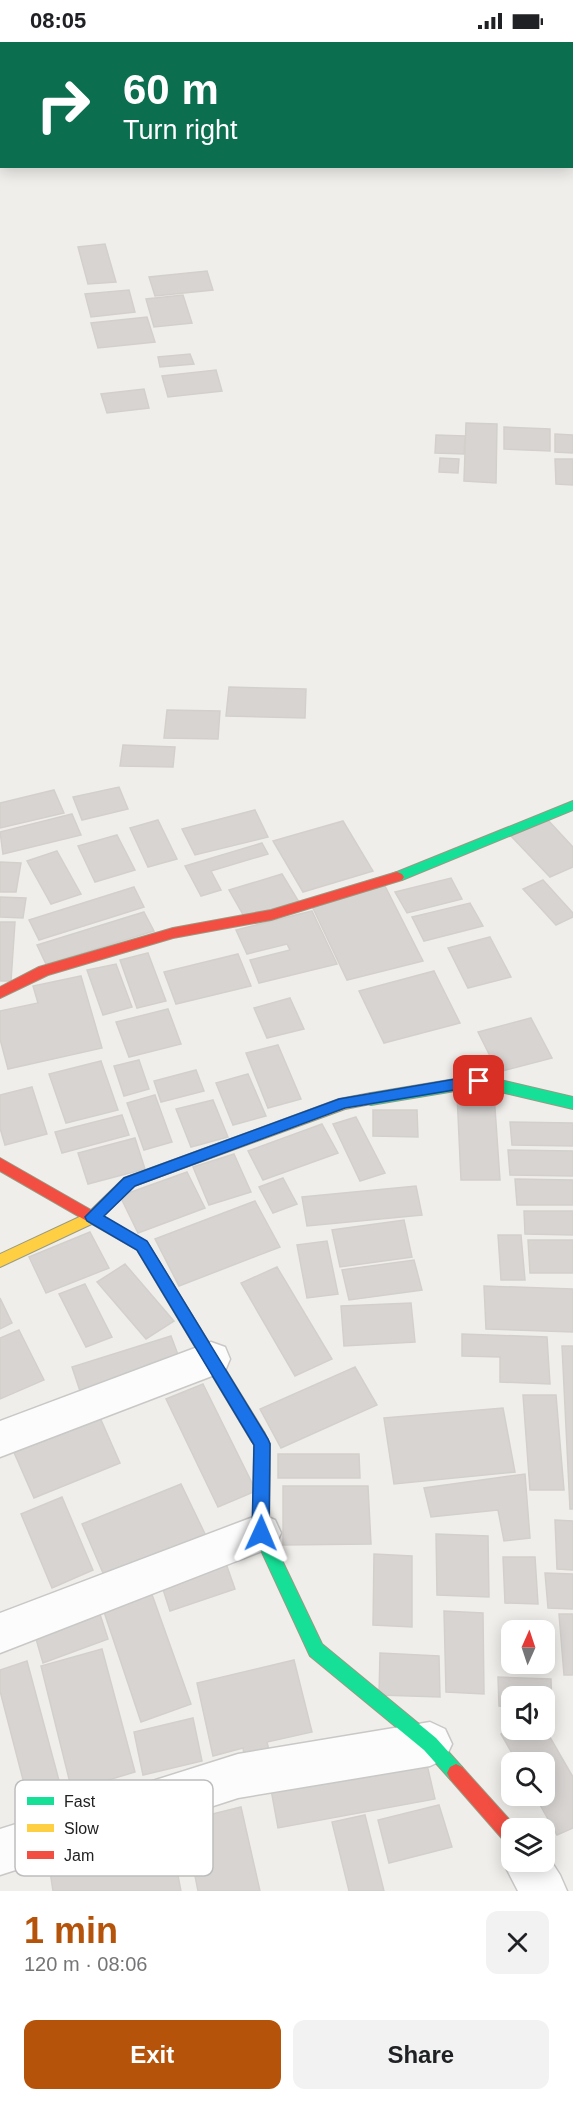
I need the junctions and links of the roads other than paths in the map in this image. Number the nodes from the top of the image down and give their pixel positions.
1 (573, 805) edge
2 (0, 993) edge
3 (573, 1103) edge
4 (0, 1164) edge
5 (93, 1217) junction
6 (0, 1261) edge
7 (211, 1359) junction
8 (0, 1439) edge
9 (261, 1533) junction
10 (0, 1633) edge
11 (430, 1744) junction
12 (213, 1784) edge
13 (501, 1825) edge
14 (15, 1847) edge
15 (0, 1852) edge
16 (532, 1872) edge
17 (544, 1891) edge

1 - 2 street
3 - 5 street
4 - 5 street
5 - 6 street
5 - 7 street
7 - 8 street
7 - 9 street
9 - 10 street
9 - 11 street
11 - 12 street
11 - 13 street
14 - 15 street
16 - 17 street

